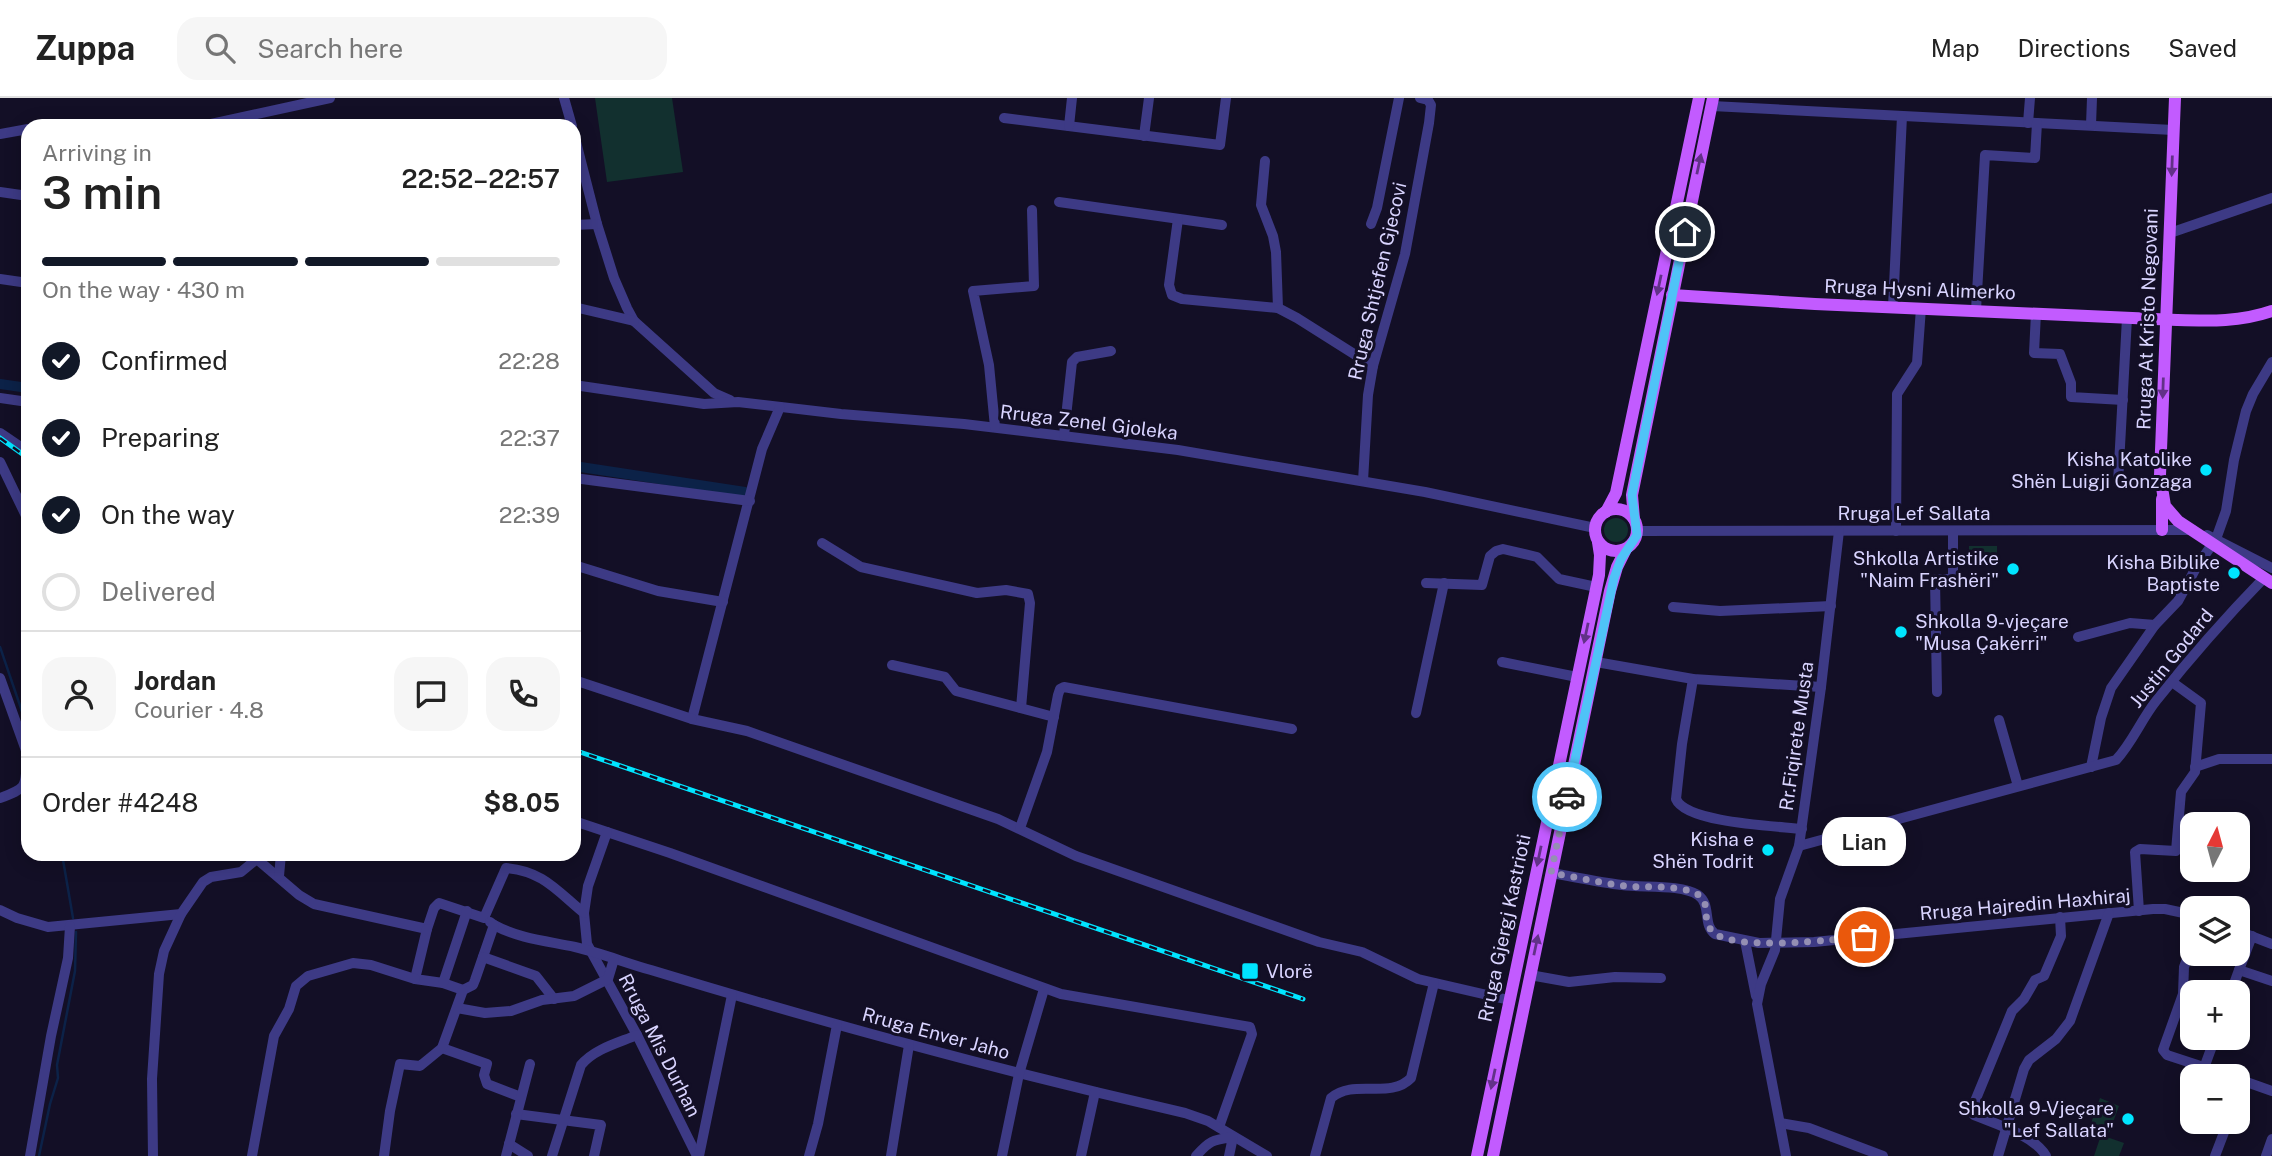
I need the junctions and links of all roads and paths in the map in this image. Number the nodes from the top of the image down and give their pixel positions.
1 (330, 98) edge
2 (564, 98) edge
3 (1072, 98) edge
4 (1149, 98) edge
5 (1226, 98) edge
6 (1399, 98) edge
7 (1420, 98) edge
8 (1699, 98) edge
9 (2030, 98) edge
10 (2092, 98) edge
11 (2175, 98) edge
12 (1713, 102) edge
13 (1902, 116) junction
14 (1004, 118) dead end
15 (234, 119) edge
16 (570, 119) edge
17 (2033, 123) junction
18 (2091, 125) junction
19 (1069, 126) junction
20 (21, 130) edge
21 (2173, 130) junction
22 (0, 134) edge
23 (1144, 136) junction
24 (581, 161) edge
25 (1265, 161) dead end
26 (0, 192) edge
27 (21, 195) edge
28 (2272, 198) edge
29 (1059, 202) dead end
30 (1032, 209) dead end
31 (1178, 219) junction
32 (597, 224) junction
33 (1371, 224) dead end
34 (581, 225) edge
35 (1222, 225) dead end
36 (2169, 233) junction
37 (0, 279) edge
38 (21, 282) edge
39 (1672, 295) junction
40 (1893, 307) junction
41 (1278, 308) junction
42 (1921, 308) junction
43 (581, 309) edge
44 (1976, 310) junction
45 (2272, 312) edge
46 (2036, 313) junction
47 (2127, 318) junction
48 (2166, 320) junction
49 (634, 321) junction
50 (1111, 351) dead end
51 (2272, 362) edge
52 (1373, 366) junction
53 (581, 386) edge
54 (0, 398) edge
55 (2123, 400) junction
56 (21, 401) edge
57 (737, 402) junction
58 (780, 407) junction
59 (995, 427) junction
60 (0, 433) edge
61 (1064, 435) junction
62 (21, 447) edge
63 (0, 462) edge
64 (581, 479) edge
65 (1363, 481) junction
66 (2161, 490) junction
67 (750, 501) junction
68 (21, 506) edge
69 (1606, 512) junction
70 (1635, 525) junction
71 (1595, 528) junction
72 (2192, 529) junction
73 (2162, 530) junction
74 (1839, 531) junction
75 (1896, 531) junction
76 (1953, 531) junction
77 (2215, 541) junction
78 (822, 542) dead end
79 (1598, 542) junction
80 (1626, 549) junction
81 (581, 567) edge
82 (2269, 576) edge
83 (1426, 583) dead end
84 (1444, 583) junction
85 (1596, 587) junction
86 (723, 603) junction
87 (1830, 606) junction
88 (1673, 607) dead end
89 (2155, 625) junction
90 (2078, 637) dead end
91 (1502, 662) dead end
92 (1595, 662) junction
93 (892, 665) dead end
94 (1577, 677) junction
95 (0, 678) edge
96 (1693, 679) junction
97 (581, 682) edge
98 (2172, 682) junction
99 (1821, 687) junction
100 (1937, 692) dead end
101 (1021, 708) junction
102 (1416, 713) dead end
103 (1054, 717) junction
104 (692, 719) junction
105 (1999, 720) dead end
106 (1292, 729) dead end
107 (21, 736) edge
108 (2272, 759) edge
109 (2091, 767) junction
110 (2195, 767) junction
111 (2018, 786) junction
112 (21, 790) edge
113 (0, 798) edge
114 (581, 823) edge
115 (1020, 828) junction
116 (1802, 829) junction
117 (607, 832) junction
118 (1799, 846) junction
119 (251, 861) edge
120 (261, 861) edge
121 (280, 861) edge
122 (1551, 873) junction
123 (279, 876) junction
124 (0, 910) edge
125 (467, 911) junction
126 (2139, 911) junction
127 (2180, 912) edge
128 (584, 913) junction
129 (2109, 913) junction
130 (181, 914) junction
131 (2060, 917) junction
132 (484, 918) junction
133 (494, 925) junction
134 (70, 926) junction
135 (427, 929) junction
136 (2252, 936) joint
137 (1745, 941) junction
138 (1776, 944) junction
139 (2272, 944) edge
140 (590, 952) junction
141 (483, 957) junction
142 (614, 959) junction
143 (2184, 966) edge
144 (2239, 970) junction
145 (1530, 975) junction
146 (1661, 978) dead end
147 (415, 979) junction
148 (607, 979) junction
149 (2235, 980) edge
150 (2272, 981) edge
151 (443, 983) junction
152 (1434, 983) junction
153 (1044, 989) junction
154 (463, 990) junction
155 (732, 995) junction
156 (554, 999) junction
157 (1509, 1000) junction
158 (1757, 1004) junction
159 (457, 1008) junction
160 (837, 1025) junction
161 (637, 1035) junction
162 (909, 1045) junction
163 (442, 1048) junction
164 (530, 1064) dead end
165 (2193, 1064) edge
166 (1019, 1074) junction
167 (2250, 1082) edge
168 (2272, 1091) edge
169 (1096, 1092) junction
170 (521, 1097) junction
171 (516, 1114) junction
172 (564, 1122) junction
173 (1780, 1123) junction
174 (1219, 1127) junction
175 (2006, 1128) junction
176 (2223, 1134) edge
177 (1233, 1137) junction
178 (2272, 1139) edge
179 (509, 1144) junction
180 (30, 1156) edge
181 (153, 1156) edge
182 (252, 1156) edge
183 (384, 1156) edge
184 (506, 1156) edge
185 (527, 1156) edge
186 (552, 1156) edge
187 (594, 1156) edge
188 (698, 1156) edge
189 (809, 1156) edge
190 (891, 1156) edge
191 (1002, 1156) edge
192 (1081, 1156) edge
193 (1196, 1156) edge
194 (1228, 1156) edge
195 (1267, 1156) edge
196 (1315, 1156) edge
197 (1476, 1156) edge
198 (1493, 1156) edge
199 (1786, 1156) edge
200 (1883, 1156) edge
201 (1998, 1156) edge
202 (2046, 1156) edge
203 (2215, 1156) edge
204 (2266, 1156) edge

1 - 15 street
2 - 16 street
3 - 19 street
4 - 23 street
5 - 23 street
6 - 33 street
7 - 52 street, Rruga Shtjefen Gjecovi
8 -> 69 main road
9 - 17 street
10 - 18 street
11 - 21 main road, Rruga At Kristo Negovani
12 - 13 street
39 -> 12 main road
13 - 17 street
13 - 40 street
14 - 19 street
17 - 18 street
17 - 44 street
18 - 21 street
19 - 23 street
20 - 22 street
21 -> 36 main road, Rruga At Kristo Negovani
24 - 32 street
25 - 41 street
26 - 27 street
28 - 36 street
29 - 31 street
30 - 59 street
31 - 35 street
31 - 41 street
32 - 34 street
32 - 49 street
36 - 48 main road, Rruga At Kristo Negovani
37 - 38 street
39 - 40 main road, Rruga Hysni Alimerko
39 - 70 main road
40 - 42 main road, Rruga Hysni Alimerko
41 - 52 street
42 - 44 main road, Rruga Hysni Alimerko
42 - 75 street
43 - 49 street
44 - 46 main road, Rruga Hysni Alimerko
45 - 48 main road, Rruga Hysni Alimerko
46 - 47 main road, Rruga Hysni Alimerko
46 - 55 street
47 - 48 main road, Rruga Hysni Alimerko
47 - 55 street
48 -> 66 main road, Rruga At Kristo Negovani
49 - 57 street
50 - 61 street
51 - 77 street
52 - 65 street, Rruga Shtjefen Gjecovi
53 - 57 street, Rruga Zenel Gjoleka
54 - 56 street
55 - 66 street
57 - 58 street, Rruga Zenel Gjoleka
58 - 59 street, Rruga Zenel Gjoleka
58 - 67 street
59 - 61 street, Rruga Zenel Gjoleka
60 - 62 street
61 - 65 street, Rruga Zenel Gjoleka
63 - 68 street
64 - 67 street
65 - 71 street, Rruga Zenel Gjoleka
66 - 72 main road
66 - 73 main road, Rruga At Kristo Negovani
67 - 86 street
69 - 70 main road
69 - 71 main road
70 - 74 street, Rruga Lef Sallata
70 - 80 main road
71 - 79 main road
72 - 73 street, Rruga Lef Sallata
72 - 77 main road
73 - 76 street, Rruga Lef Sallata
74 - 75 street, Rruga Lef Sallata
74 - 87 street, Rr.Fiqirete Musta
75 - 76 street, Rruga Lef Sallata
76 - 100 street
77 - 82 street
77 - 82 main road
77 - 89 street
78 - 101 street
79 - 80 main road
79 - 85 main road, Rruga Gjergj Kastrioti
80 - 92 main road, Rruga Gjergj Kastrioti
81 - 86 street
82 - 98 street, Justin Godard
83 - 84 street
84 - 85 street
84 - 102 street
85 -> 94 main road, Rruga Gjergj Kastrioti
86 - 104 street
87 - 88 street
87 - 99 street, Rr.Fiqirete Musta
89 - 90 street
89 - 109 street
91 - 94 street
92 - 96 street
92 - 122 main road, Rruga Gjergj Kastrioti
93 - 101 street
94 -> 157 main road, Rruga Gjergj Kastrioti
95 - 107 street
96 - 99 street
96 - 116 street
97 - 104 street
98 - 109 street, Justin Godard
98 - 110 street
99 - 116 street, Rr.Fiqirete Musta
101 - 103 street
103 - 106 street
103 - 115 street
104 - 115 street
105 - 111 street
108 - 110 street
109 - 111 street
110 - 126 street
111 - 118 street
112 - 113 street
114 - 117 street
115 - 152 street
116 - 118 street, Rr.Fiqirete Musta
117 - 128 street
117 - 153 street
118 - 138 street, Rr.Fiqirete Musta
119 - 130 street
120 - 123 street
121 - 123 street
122 - 137 street, Rruga Hajredin Haxhiraj
145 -> 122 main road, Rruga Gjergj Kastrioti
123 - 135 street
124 - 134 street
125 - 132 street, Rruga Enver Jaho
125 - 135 street, Rruga Enver Jaho
125 - 151 street
126 - 127 street, Rruga Hajredin Haxhiraj
126 - 129 street, Rruga Hajredin Haxhiraj
128 - 132 street
128 - 140 street
129 - 131 street, Rruga Hajredin Haxhiraj
129 - 175 street
130 - 134 street
130 - 181 street
131 - 138 street, Rruga Hajredin Haxhiraj
131 - 175 street
132 - 133 street, Rruga Enver Jaho
133 - 140 street, Rruga Enver Jaho
133 - 141 street
134 - 180 street
135 - 147 street
136 - 139 street
136 - 144 street
137 - 138 street, Rruga Hajredin Haxhiraj
137 - 158 street
138 - 158 street, Rr.Fiqirete Musta
140 - 142 street, Rruga Enver Jaho
140 - 148 street, Rruga Mis Durhan
141 - 154 street
141 - 156 street
142 - 148 street
142 - 155 street, Rruga Enver Jaho
143 - 165 street
144 - 149 street
144 - 150 street
145 - 146 street
145 - 198 main road, Rruga Gjergj Kastrioti
147 - 151 street
147 - 182 street
148 - 156 street
148 - 161 street, Rruga Mis Durhan
151 - 154 street
152 - 157 street
152 - 196 street
153 - 166 street
153 - 174 street
154 - 159 street
155 - 160 street, Rruga Enver Jaho
155 - 188 street
156 - 159 street
157 -> 197 main road, Rruga Gjergj Kastrioti
158 - 173 street
159 - 163 street
160 - 162 street, Rruga Enver Jaho
160 - 189 street
161 - 172 street
161 - 188 street, Rruga Mis Durhan
162 - 166 street, Rruga Enver Jaho
162 - 190 street
163 - 170 street
163 - 183 street
164 - 170 street
166 - 169 street, Rruga Enver Jaho
166 - 191 street
167 - 168 street
169 - 174 street, Rruga Enver Jaho
169 - 192 street
170 - 171 street
171 - 172 street
171 - 179 street
172 - 186 street
172 - 187 street
173 - 199 street
173 - 200 street
174 - 177 street, Rruga Enver Jaho
175 - 201 street
175 - 202 street
176 - 203 street
177 - 193 street
177 - 194 street
177 - 195 street, Rruga Enver Jaho
178 - 204 street
179 - 184 street
179 - 185 street

